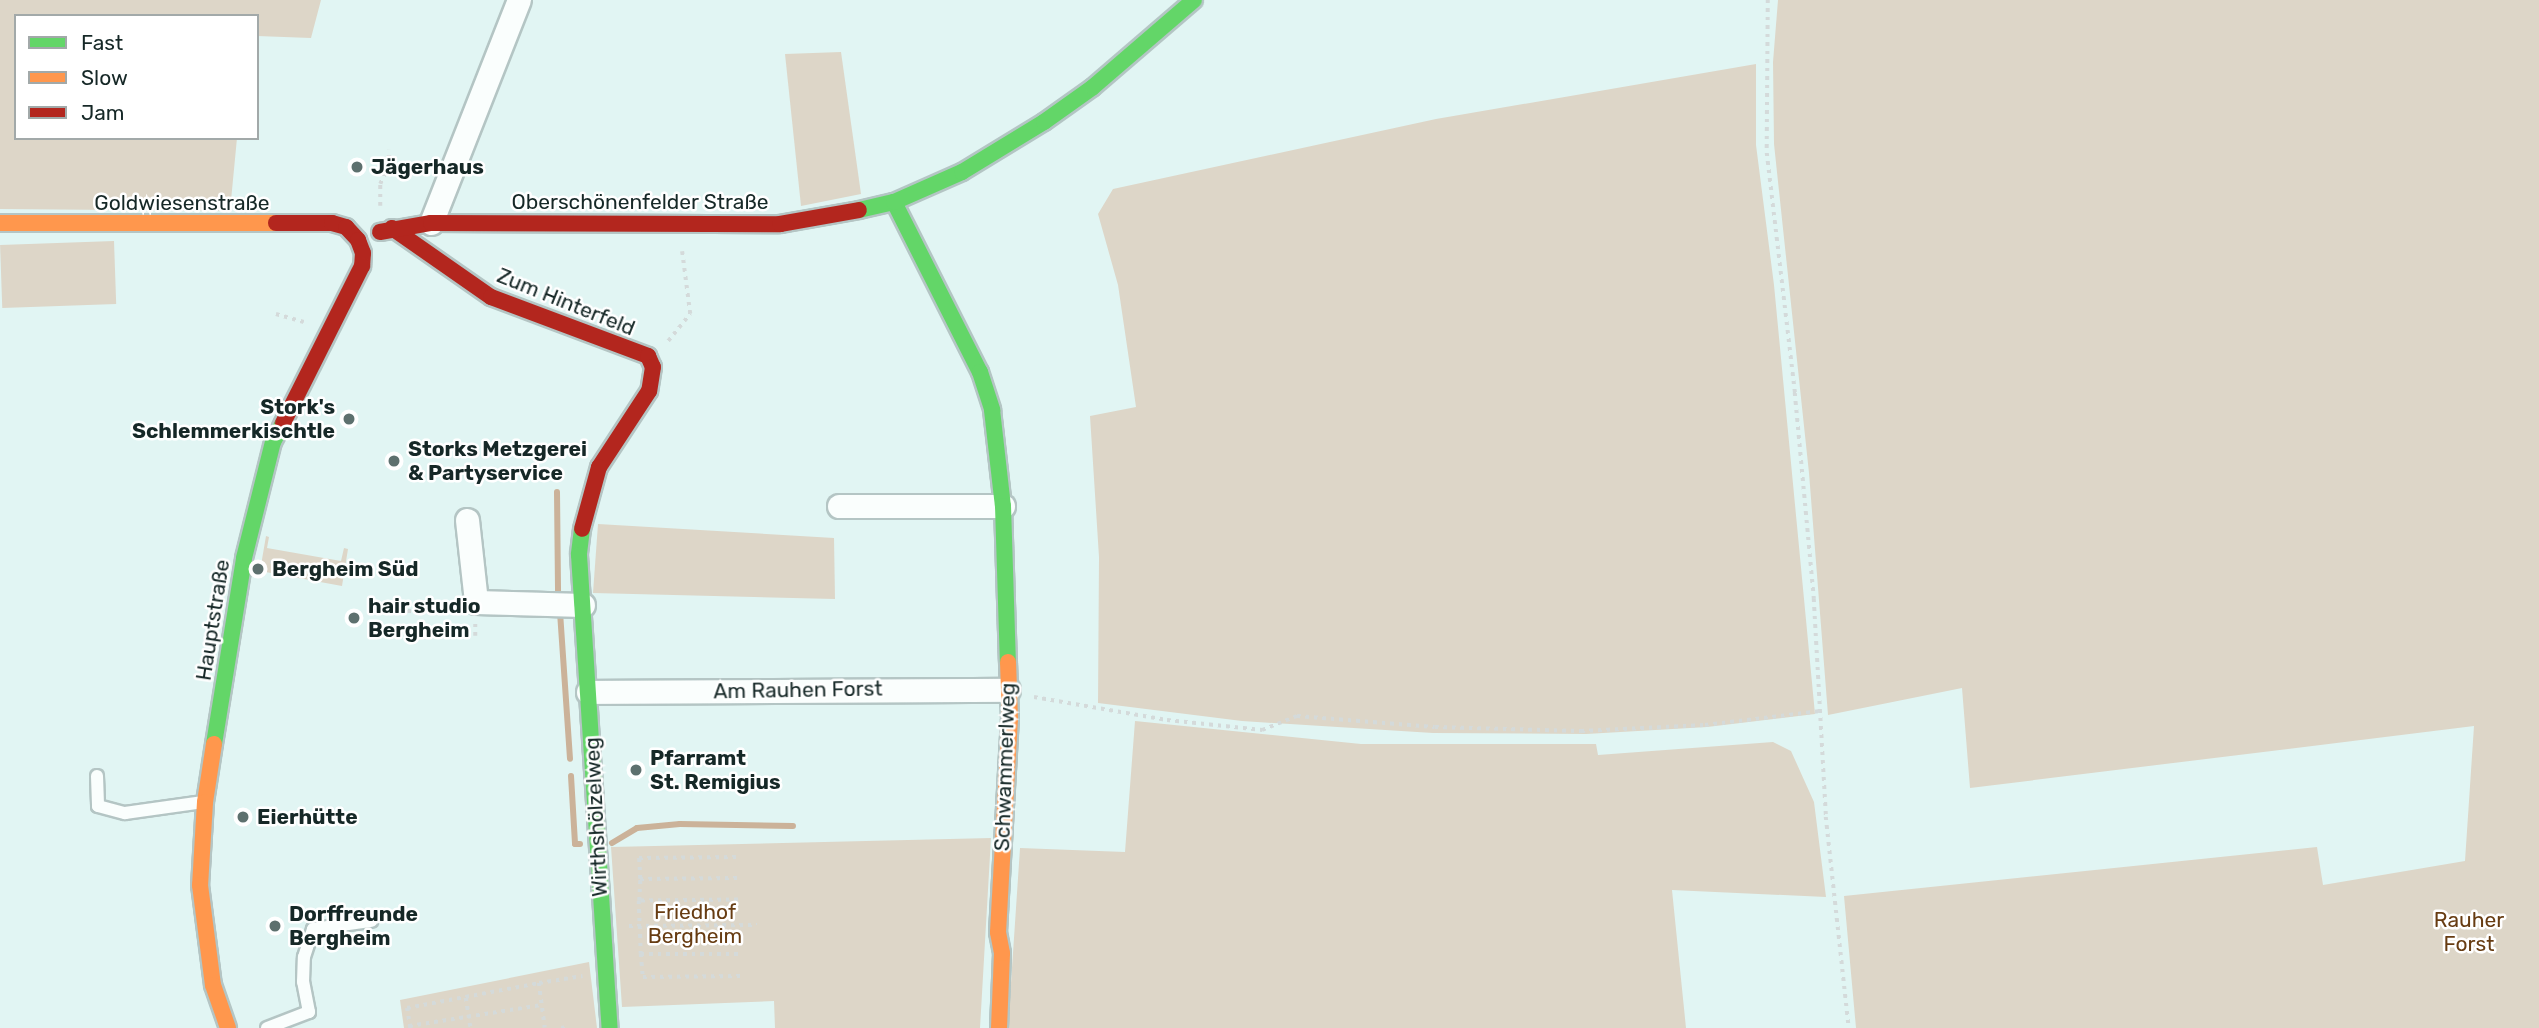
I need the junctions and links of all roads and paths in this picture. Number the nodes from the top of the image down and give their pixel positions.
1 (519, 0) edge
2 (1194, 0) edge
3 (1768, 0) edge
4 (1170, 8) edge
5 (389, 150) dead end
6 (894, 202) junction
7 (458, 222) junction
8 (0, 223) edge
9 (431, 223) junction
10 (678, 226) junction
11 (385, 230) junction
12 (358, 240) junction
13 (444, 266) junction
14 (650, 362) junction
15 (839, 506) dead end
16 (1003, 506) junction
17 (467, 520) dead end
18 (244, 558) junction
19 (344, 574) dead end
20 (476, 602) junction
21 (583, 605) junction
22 (382, 610) dead end
23 (1008, 690) junction
24 (589, 692) junction
25 (1820, 711) junction
26 (97, 776) dead end
27 (205, 802) junction
28 (739, 857) dead end
29 (738, 878) dead end
30 (640, 879) junction
31 (738, 900) dead end
32 (639, 901) junction
33 (371, 921) dead end
34 (757, 925) dead end
35 (640, 926) junction
36 (602, 927) junction
37 (641, 954) junction
38 (740, 954) dead end
39 (606, 972) junction
40 (741, 976) dead end
41 (539, 983) junction
42 (466, 998) junction
43 (542, 1005) junction
44 (469, 1016) junction
45 (410, 1027) edge
46 (567, 1027) edge
47 (228, 1028) edge
48 (267, 1028) edge
49 (471, 1028) edge
50 (545, 1028) edge
51 (561, 1028) edge
52 (610, 1028) edge
53 (999, 1028) edge
54 (1849, 1028) edge

1 - 9 street
2 - 4 street, Oberschönenfelder Straße
3 - 25 path
4 - 6 street, Oberschönenfelder Straße
5 - 11 path
6 - 10 street, Oberschönenfelder Straße
6 - 16 street, Schwammerlweg
7 - 9 street, Oberschönenfelder Straße
7 - 10 street, Oberschönenfelder Straße
7 - 13 street
8 - 12 street, Goldwiesenstraße
9 - 11 street, Oberschönenfelder Straße
10 - 14 path
11 - 12 street, Oberschönenfelder Straße
11 - 13 street, Zum Hinterfeld
12 - 18 street, Hauptstraße
13 - 14 street, Zum Hinterfeld
14 - 21 street, Wirthshölzelweg
15 - 16 street
16 - 23 street, Schwammerlweg
17 - 20 street
18 - 19 path
18 - 27 street, Hauptstraße
20 - 21 street
20 - 22 path
21 - 24 street, Wirthshölzelweg
23 - 24 street, Am Rauhen Forst
23 - 25 path
23 - 53 street, Schwammerlweg
24 - 36 street, Wirthshölzelweg
25 - 54 path
26 - 27 lane
27 - 47 street, Hauptstraße
28 - 30 path
29 - 30 path
30 - 32 path
31 - 32 path
32 - 35 path
33 - 48 lane
34 - 35 path
35 - 36 path
35 - 37 path
36 - 39 street, Wirthshölzelweg
37 - 38 path
37 - 40 path
39 - 41 path
39 - 52 street, Wirthshölzelweg
41 - 42 path
41 - 43 path
42 - 44 path
42 - 45 path
43 - 44 path
43 - 50 path
44 - 45 path
44 - 49 path
46 - 51 path

